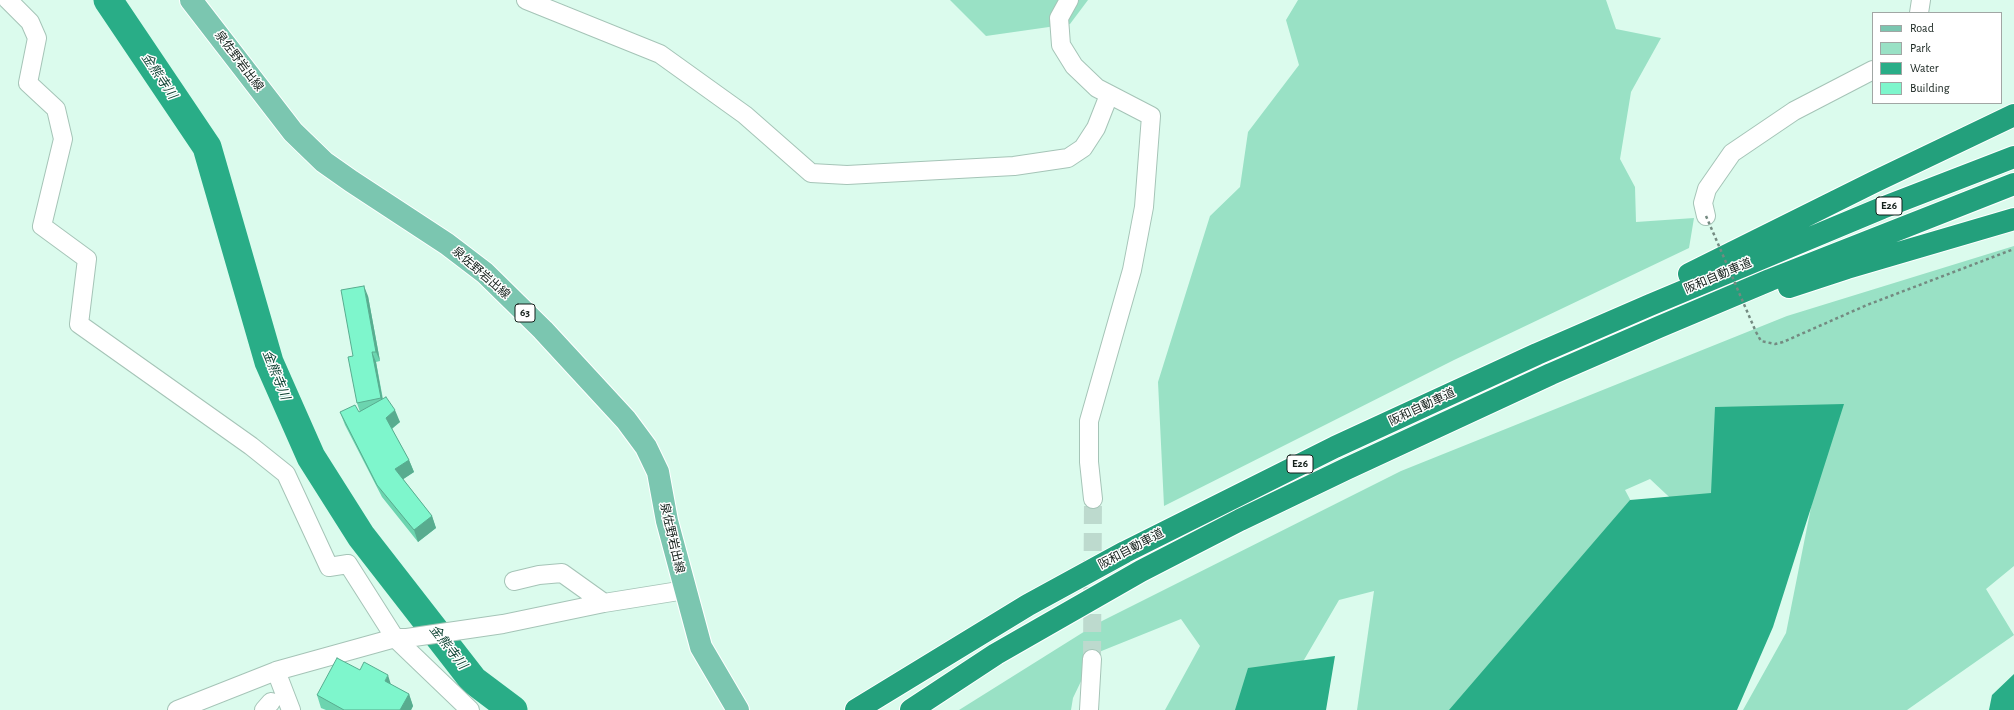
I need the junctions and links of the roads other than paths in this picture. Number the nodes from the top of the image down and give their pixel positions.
1 (8, 0) edge
2 (191, 0) edge
3 (526, 0) edge
4 (1069, 0) edge
5 (1921, 0) edge
6 (1919, 12) edge
7 (1872, 71) edge
8 (1109, 95) junction
9 (2014, 115) edge
10 (2014, 157) edge
11 (2014, 184) edge
12 (1706, 216) road end
13 (2014, 219) edge
14 (1537, 354) junction
15 (1466, 412) junction
16 (1093, 499) tunnel mouth
17 (514, 581) dead end
18 (685, 590) junction
19 (604, 603) junction
20 (401, 638) junction
21 (1092, 659) tunnel mouth
22 (276, 671) junction
23 (177, 710) edge
24 (291, 710) edge
25 (470, 710) edge
26 (738, 710) edge
27 (856, 710) edge
28 (911, 710) edge
29 (1088, 710) edge

1 - 20 street
2 - 18 main road, 泉佐野岩出線 / 63
3 - 8 street
4 - 8 street
5 - 6 street
7 - 12 street
8 - 16 street
9 - 14 highway
10 - 14 highway, 阪和自動車道 / E26
11 - 15 highway, 阪和自動車道 / E26
13 - 15 highway
14 - 27 highway, 阪和自動車道 / E26
15 - 28 highway, 阪和自動車道 / E26
17 - 19 street
18 - 19 street
18 - 26 main road, 泉佐野岩出線 / 63
19 - 20 street
20 - 22 street
20 - 25 street
21 - 29 street
22 - 23 street
22 - 24 street

